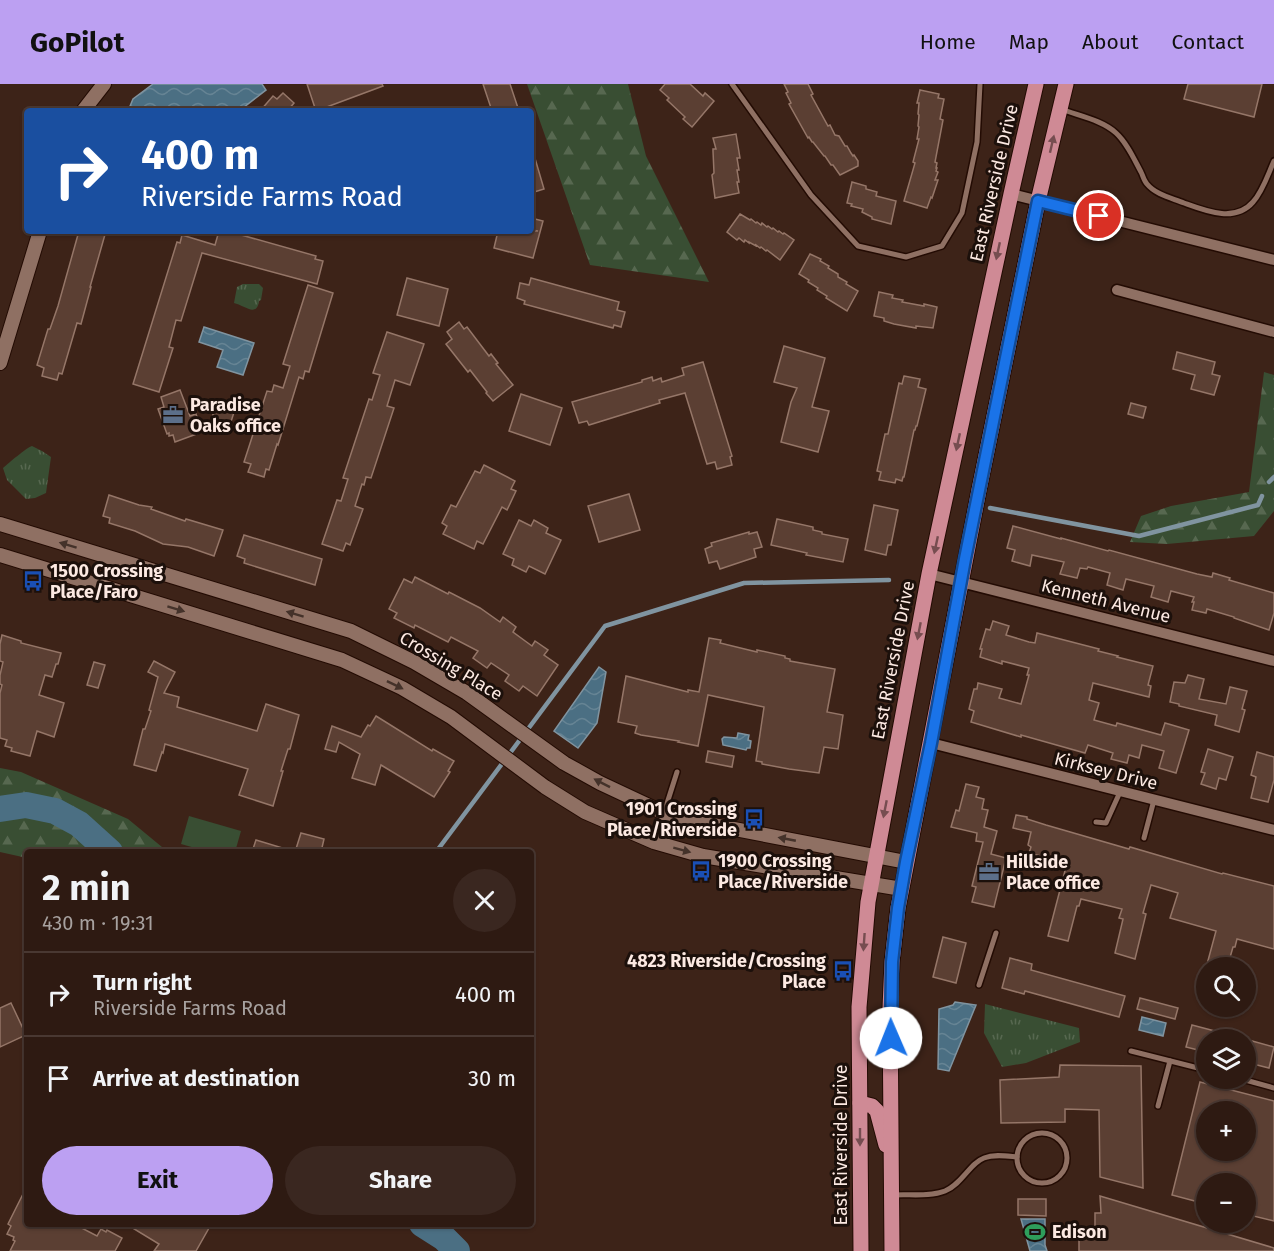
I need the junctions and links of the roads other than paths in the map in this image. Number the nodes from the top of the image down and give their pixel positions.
1 (104, 84) edge
2 (732, 84) edge
3 (980, 84) edge
4 (1036, 84) edge
5 (1066, 84) edge
6 (85, 108) edge
7 (1060, 109) junction
8 (1274, 161) edge
9 (1011, 194) junction
10 (1038, 201) junction
11 (39, 234) edge
12 (1274, 260) edge
13 (1117, 290) dead end
14 (1274, 332) edge
15 (0, 363) edge
16 (0, 524) edge
17 (0, 555) edge
18 (929, 573) junction
19 (960, 582) junction
20 (1274, 661) edge
21 (931, 743) junction
22 (677, 772) dead end
23 (1120, 792) junction
24 (1154, 800) junction
25 (663, 813) junction
26 (1096, 822) dead end
27 (1274, 830) edge
28 (1144, 838) dead end
29 (654, 842) junction
30 (876, 857) junction
31 (906, 862) junction
32 (871, 884) junction
33 (902, 889) junction
34 (996, 933) dead end
35 (979, 985) dead end
36 (1131, 1051) dead end
37 (1170, 1061) junction
38 (1196, 1068) edge
39 (1256, 1083) edge
40 (1274, 1088) edge
41 (860, 1103) junction
42 (1158, 1106) dead end
43 (1017, 1157) junction
44 (892, 1168) junction
45 (892, 1195) junction
46 (861, 1251) edge
47 (892, 1251) edge

1 - 6 street
2 - 3 lane
4 - 9 main road, East Riverside Drive
5 - 7 main road
7 - 8 lane
10 -> 7 main road
9 - 10 street
9 -> 18 main road, East Riverside Drive
10 - 12 street
10 - 19 main road
11 - 15 street
13 - 14 street
25 -> 16 street, Crossing Place
17 -> 29 street
18 - 19 street, Kenneth Avenue
18 -> 30 main road, East Riverside Drive
19 - 20 street, Kenneth Avenue
19 - 21 main road
21 - 23 street, Kirksey Drive
21 - 31 main road
22 - 25 lane
23 - 24 street, Kirksey Drive
23 - 26 lane
24 - 27 street, Kirksey Drive
24 - 28 lane
25 - 29 lane
30 -> 25 street, Crossing Place
29 -> 32 street
30 - 31 street, Crossing Place
30 - 32 main road, East Riverside Drive
31 - 33 main road
32 - 33 street
32 -> 41 main road, East Riverside Drive
33 - 44 main road
34 - 35 lane
36 - 37 lane
37 - 38 lane
37 - 42 lane
39 - 40 lane
41 - 44 main road
41 -> 46 main road, East Riverside Drive
43 - 43 lane
43 - 45 lane
44 - 45 main road
45 - 47 main road

